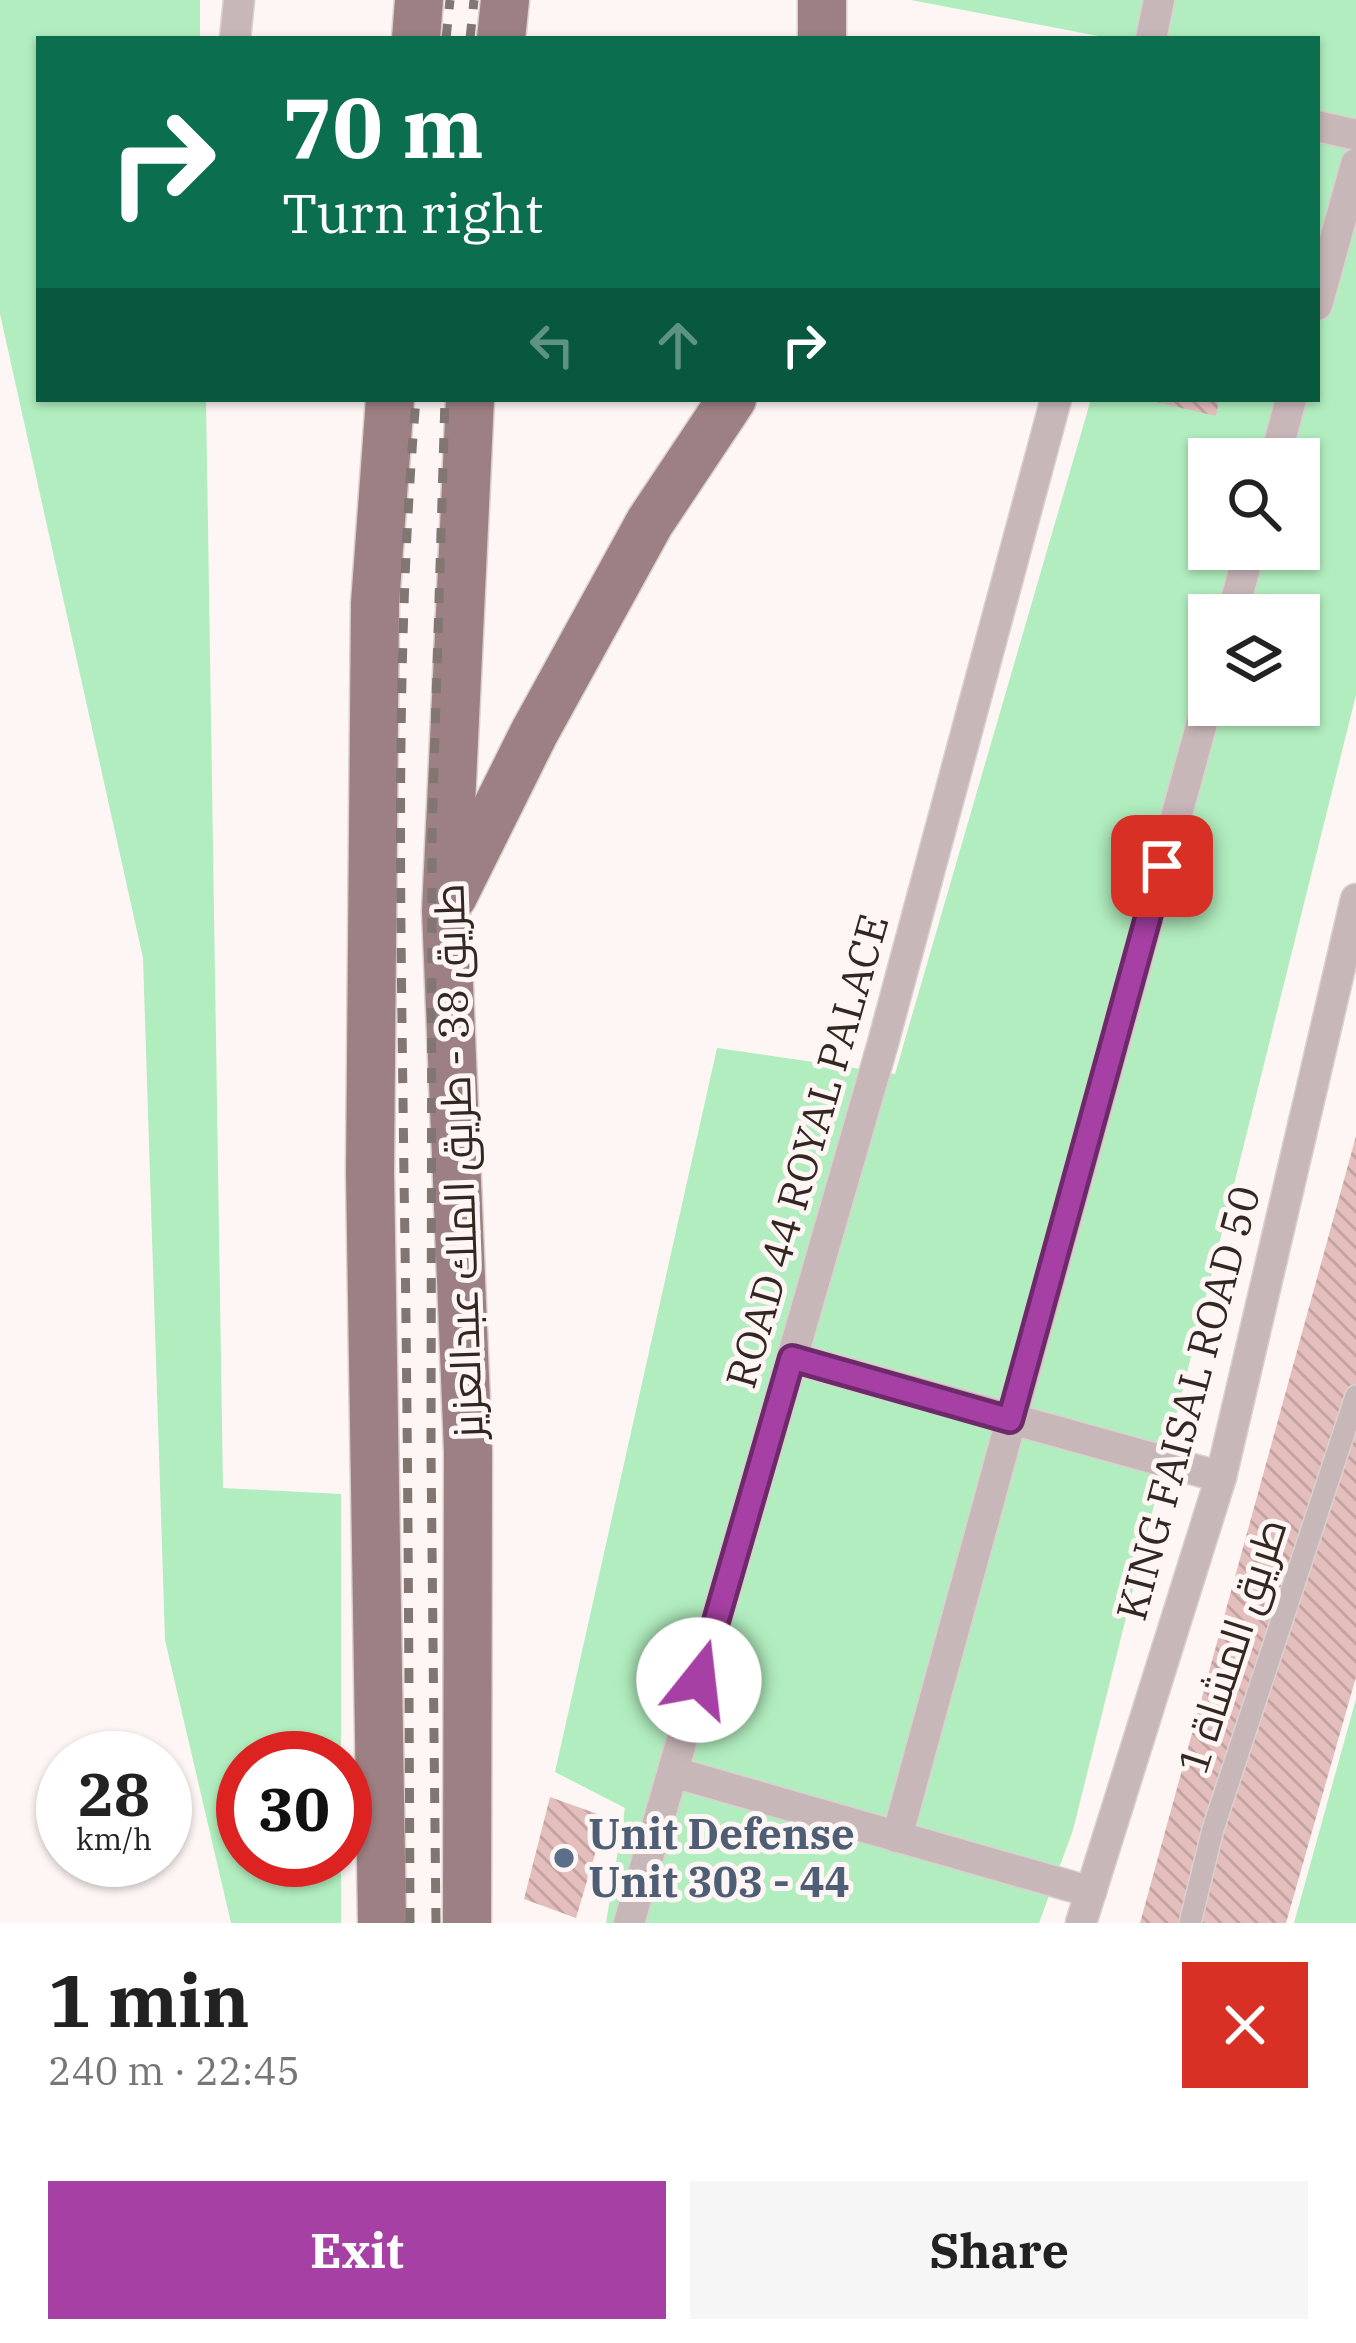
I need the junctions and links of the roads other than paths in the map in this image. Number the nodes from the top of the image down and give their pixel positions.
1 (239, 0) edge
2 (419, 0) edge
3 (505, 0) edge
4 (1159, 0) edge
5 (235, 36) edge
6 (416, 36) edge
7 (501, 36) edge
8 (1152, 36) edge
9 (1320, 127) edge
10 (1356, 135) edge
11 (1356, 164) edge
12 (1320, 294) edge
13 (390, 402) edge
14 (470, 402) edge
15 (731, 402) edge
16 (1055, 402) edge
17 (1290, 402) edge
18 (1281, 438) edge
19 (1201, 726) edge
20 (1356, 899) edge
21 (446, 911) junction
22 (792, 1358) junction
23 (1356, 1396) edge
24 (1010, 1420) junction
25 (1221, 1477) junction
26 (673, 1772) junction
27 (897, 1837) junction
28 (1091, 1892) junction
29 (382, 1923) edge
30 (467, 1923) edge
31 (629, 1923) edge
32 (1081, 1923) edge
33 (1190, 1923) edge

1 - 5 street
2 - 6 main road
3 - 7 main road
4 - 8 street
9 - 10 street
11 - 12 street
13 - 29 main road, طريق 38 - طريق الملك عبدالعزيز
14 - 21 main road, طريق 38 - طريق الملك عبدالعزيز
15 - 21 main road
16 - 22 street, ROAD 44 ROYAL PALACE
17 - 18 street
19 - 24 street
20 - 25 street, KING FAISAL ROAD 50
21 - 30 main road, طريق 38 - طريق الملك عبدالعزيز
22 - 24 street
22 - 26 street, ROAD 44 ROYAL PALACE
23 - 33 street, طريق المشاة 1
24 - 25 street
24 - 27 street
25 - 28 street, KING FAISAL ROAD 50
26 - 27 street
26 - 31 street, ROAD 44 ROYAL PALACE
27 - 28 street
28 - 32 street, KING FAISAL ROAD 50

